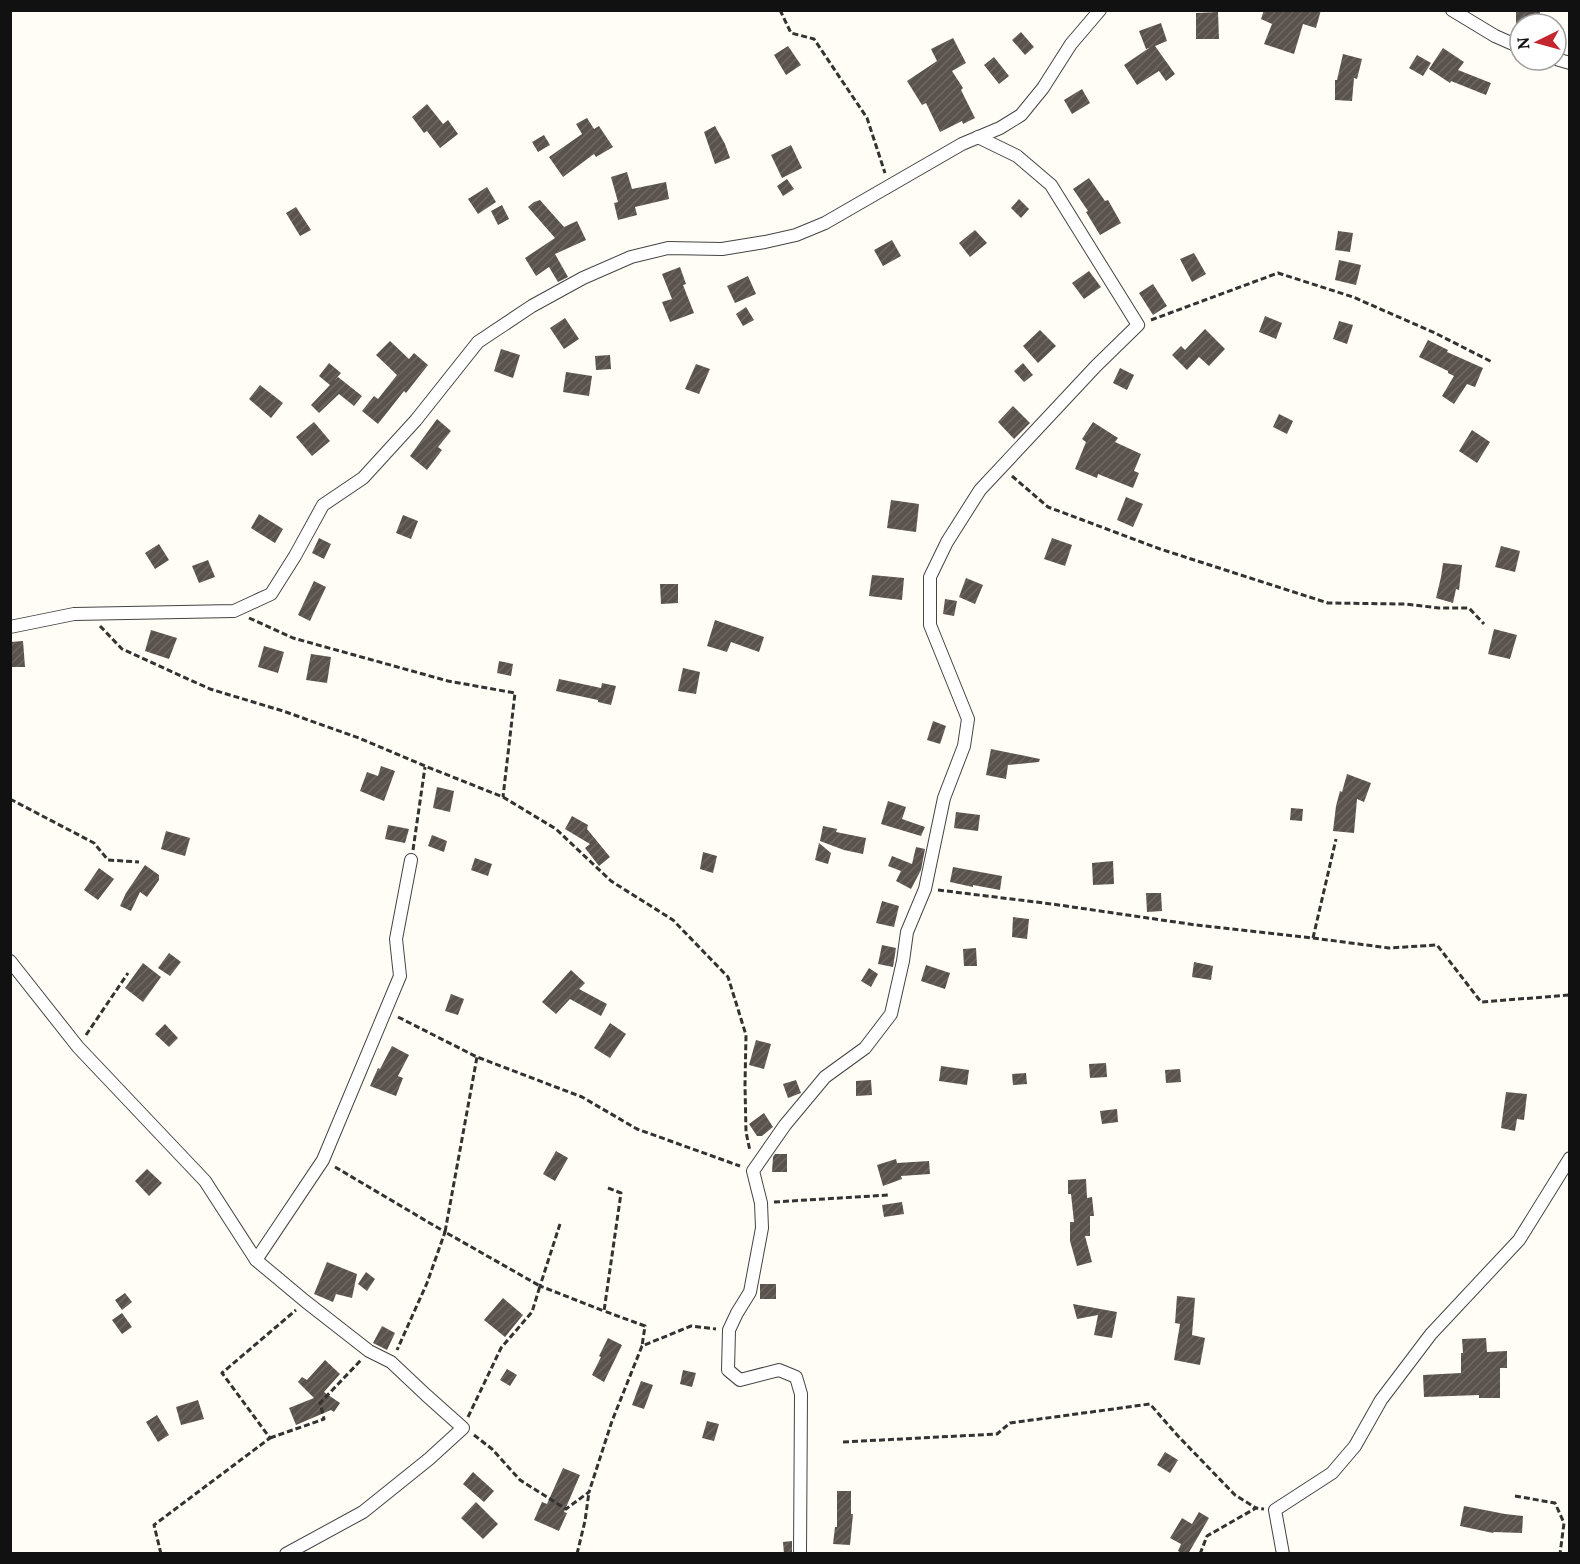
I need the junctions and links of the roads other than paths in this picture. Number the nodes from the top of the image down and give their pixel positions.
1 (1100, 10) edge
2 (1452, 10) edge
3 (1508, 42) edge
4 (978, 137) junction
5 (10, 627) edge
6 (411, 860) road end
7 (10, 961) edge
8 (1569, 1158) edge
9 (256, 1260) junction
10 (286, 1554) edge
11 (800, 1554) edge
12 (1283, 1554) edge

1 - 4 street
2 - 3 street
4 - 5 street
4 - 11 street
6 - 9 street
7 - 9 street
8 - 12 street
9 - 10 street

